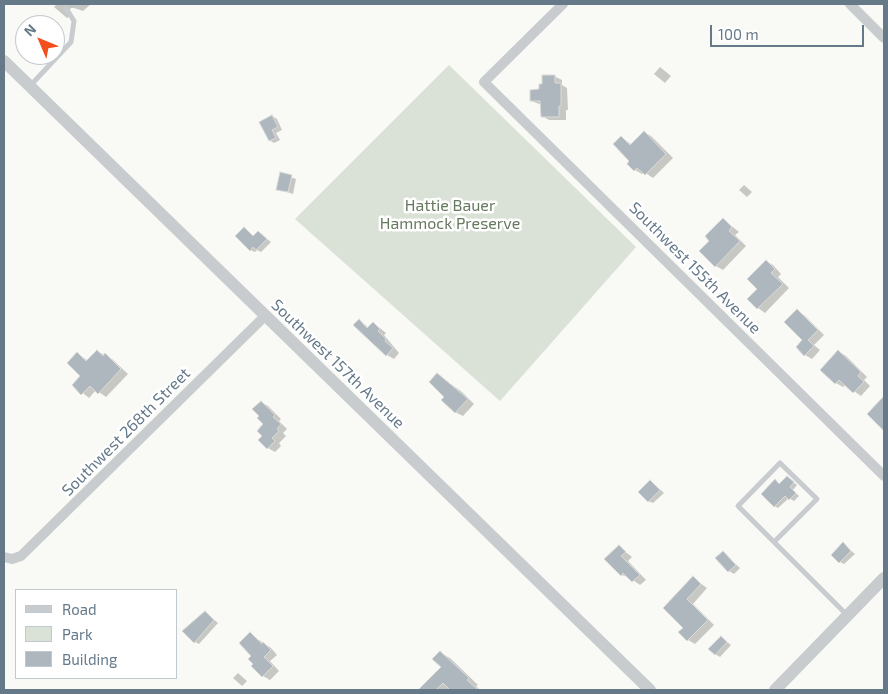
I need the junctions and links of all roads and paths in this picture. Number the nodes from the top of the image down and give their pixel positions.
1 (563, 4) edge
2 (851, 4) edge
3 (66, 8) dead end
4 (884, 38) edge
5 (4, 61) edge
6 (30, 87) junction
7 (265, 316) junction
8 (884, 476) edge
9 (775, 541) junction
10 (4, 558) edge
11 (884, 578) edge
12 (848, 616) junction
13 (650, 690) edge
14 (775, 690) edge

1 - 8 street, Southwest 155th Avenue
2 - 4 street
3 - 6 lane
5 - 6 street, Southwest 157th Avenue
6 - 7 street, Southwest 157th Avenue
7 - 10 street, Southwest 268th Street
7 - 13 street, Southwest 157th Avenue
9 - 9 lane
9 - 12 lane
11 - 12 street
12 - 14 street

